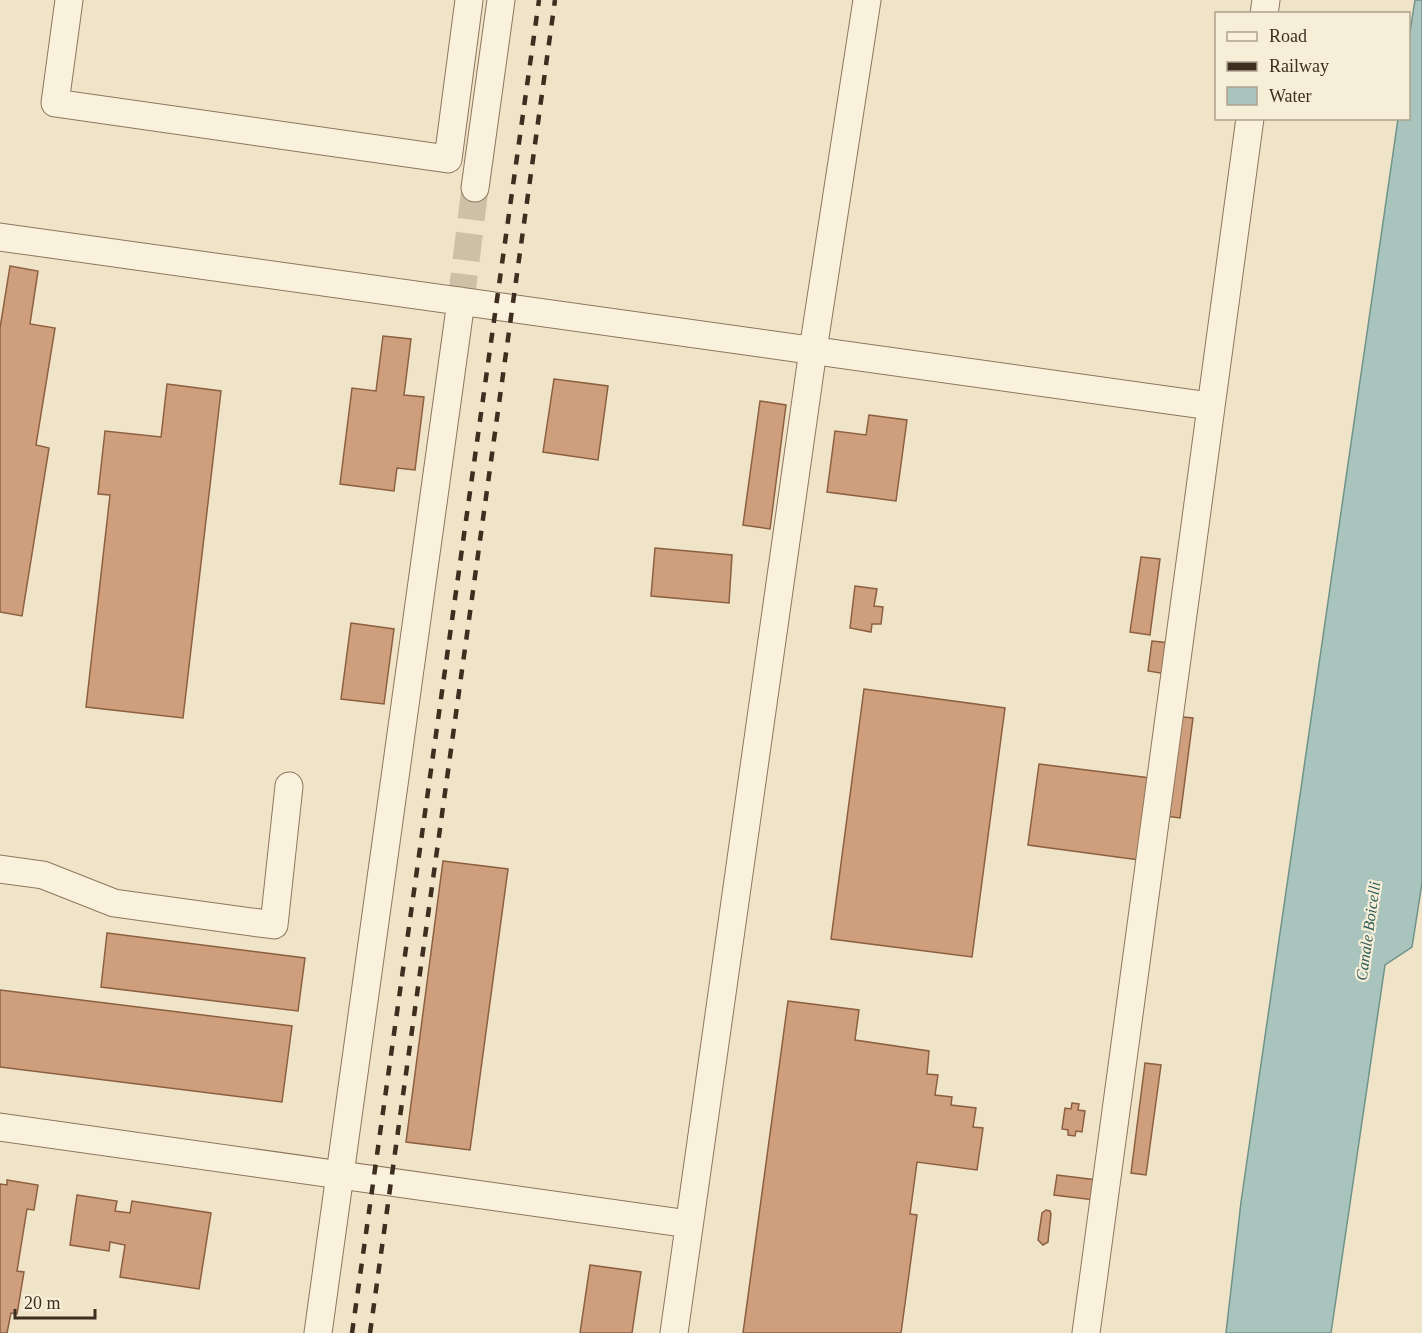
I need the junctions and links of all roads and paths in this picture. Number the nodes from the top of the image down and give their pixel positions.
1 (69, 0) edge
2 (469, 0) edge
3 (501, 0) edge
4 (867, 0) edge
5 (1250, 120) edge
6 (476, 188) tunnel mouth
7 (0, 237) edge
8 (461, 301) junction
9 (813, 350) junction
10 (1210, 406) junction
11 (289, 786) dead end
12 (0, 869) edge
13 (0, 1128) edge
14 (340, 1175) junction
15 (689, 1224) junction
16 (318, 1333) edge
17 (674, 1333) edge
18 (1086, 1333) edge

1 - 2 lane
3 - 6 lane
4 - 9 lane
5 - 10 lane
7 - 8 lane
8 - 9 lane
8 - 14 lane
9 - 10 lane
9 - 15 lane
10 - 18 lane
11 - 12 lane
13 - 14 lane
14 - 15 lane
14 - 16 lane
15 - 17 lane

